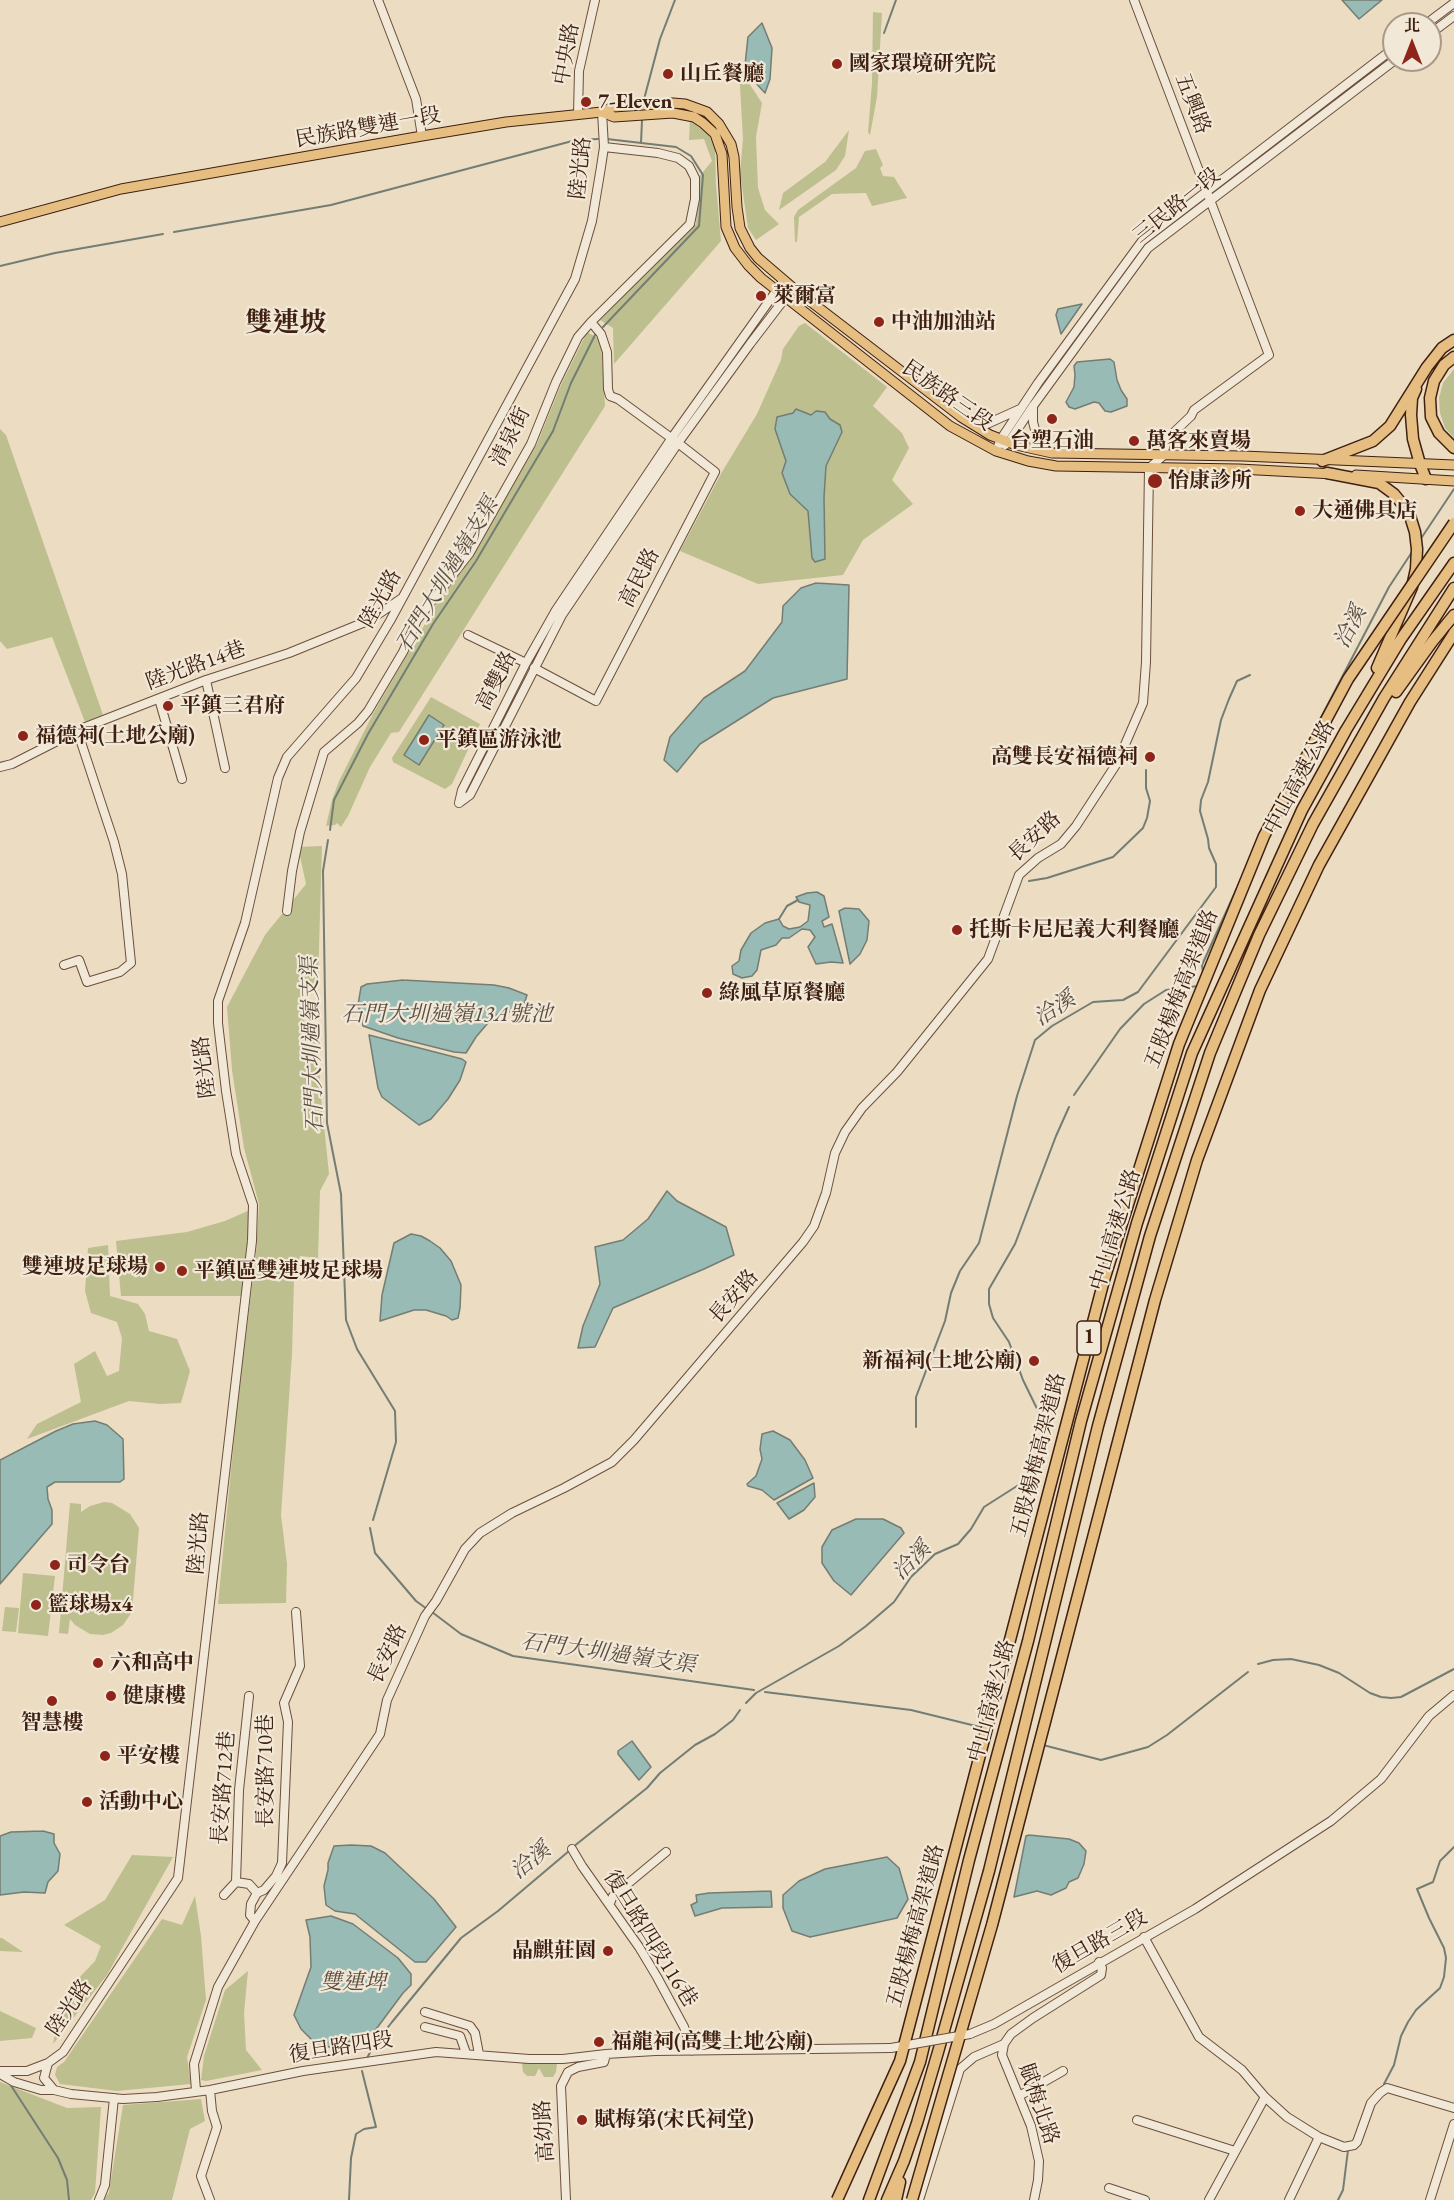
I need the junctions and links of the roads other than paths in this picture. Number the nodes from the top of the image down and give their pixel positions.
1 (378, 0) edge
2 (595, 0) edge
3 (1134, 0) edge
4 (1382, 57) edge
5 (1382, 70) edge
6 (602, 112) junction
7 (578, 114) junction
8 (423, 136) junction
9 (604, 147) junction
10 (1207, 190) junction
11 (1210, 200) junction
12 (0, 222) edge
13 (784, 280) junction
14 (793, 288) junction
15 (782, 294) junction
16 (591, 322) junction
17 (1454, 340) edge
18 (1454, 357) edge
19 (1426, 367) junction
20 (1033, 406) junction
21 (1021, 409) junction
22 (961, 417) junction
23 (675, 441) junction
24 (1005, 441) junction
25 (1454, 448) edge
26 (996, 451) junction
27 (1052, 453) junction
28 (1163, 456) junction
29 (1322, 461) junction
30 (1420, 464) junction
31 (1454, 465) edge
32 (1149, 468) junction
33 (1327, 473) junction
34 (1426, 479) junction
35 (1454, 481) edge
36 (1454, 523) edge
37 (1454, 563) edge
38 (1454, 588) edge
39 (403, 597) junction
40 (1454, 615) edge
41 (1454, 633) edge
42 (468, 635) dead end
43 (526, 663) junction
44 (534, 668) junction
45 (206, 680) junction
46 (159, 699) junction
47 (77, 730) junction
48 (1346, 730) junction
49 (1363, 739) junction
50 (0, 767) edge
51 (225, 768) dead end
52 (182, 779) dead end
53 (287, 911) dead end
54 (63, 965) dead end
55 (296, 1612) dead end
56 (1454, 1695) edge
57 (249, 1696) dead end
58 (572, 1849) dead end
59 (666, 1852) dead end
60 (236, 1882) junction
61 (257, 1893) junction
62 (224, 1895) dead end
63 (610, 1903) junction
64 (255, 1921) junction
65 (1144, 1937) junction
66 (1099, 1962) junction
67 (425, 2012) dead end
68 (425, 2027) dead end
69 (1004, 2044) junction
70 (692, 2051) junction
71 (466, 2053) junction
72 (479, 2054) junction
73 (606, 2054) junction
74 (48, 2062) junction
75 (1063, 2071) dead end
76 (0, 2073) edge
77 (54, 2090) junction
78 (210, 2090) junction
79 (196, 2091) junction
80 (1019, 2096) junction
81 (1265, 2097) junction
82 (114, 2098) junction
83 (1454, 2108) edge
84 (1137, 2120) dead end
85 (1454, 2124) edge
86 (1319, 2137) junction
87 (1235, 2151) junction
88 (904, 2161) junction
89 (1109, 2188) dead end
90 (99, 2200) edge
91 (210, 2200) edge
92 (566, 2200) edge
93 (837, 2200) edge
94 (869, 2200) edge
95 (887, 2200) edge
96 (896, 2200) edge
97 (912, 2200) edge
98 (919, 2200) edge
99 (1034, 2200) edge
100 (1145, 2200) edge
101 (1209, 2200) edge
102 (1289, 2200) edge
103 (1430, 2200) edge

1 - 8 street
2 - 7 street, 中央路
3 - 10 street, 五興路
4 - 10 street, 三民路一段
5 - 11 street, 三民路一段
6 - 7 main road, 民族路三段
6 - 9 street, 陸光路
6 - 13 main road, 民族路三段
6 - 15 main road, 民族路三段
7 - 8 main road, 民族路雙連一段
8 - 12 main road, 民族路雙連一段
9 - 16 street, 清泉街
9 - 39 street, 陸光路
10 - 11 street, 五興路
10 - 21 street, 三民路一段
11 - 20 street, 三民路一段
11 - 28 street, 五興路
13 - 14 main road, 民族路三段
13 - 15 street, 高雙路
14 - 15 street, 高雙路
14 - 22 main road, 民族路三段
15 - 23 street, 高雙路
15 - 26 main road, 民族路三段
16 - 23 street
16 - 53 street, 清泉街
17 - 19 highway
18 - 25 highway
19 - 29 highway
19 - 30 highway
20 - 24 street, 三民路一段
20 - 27 street
21 - 22 street
21 - 24 street, 三民路一段
22 - 24 main road, 民族路三段
23 - 43 street, 高雙路
23 - 44 street, 高雙路
23 - 44 street, 高民路
24 - 26 street, 三民路一段
24 - 27 main road, 民族路三段
26 - 32 main road, 民族路三段
27 - 28 main road, 民族路三段
28 - 29 main road, 民族路三段
28 - 32 street
29 - 30 main road, 民族路三段
30 - 31 main road, 民族路三段
30 - 34 highway
32 - 33 main road, 民族路三段
32 - 64 street, 長安路
33 - 34 main road, 民族路三段
33 - 48 highway
34 - 35 main road, 民族路三段
36 - 93 highway, 五股楊梅高架道路 / 1, bridge
37 - 48 highway, 中山高速公路 / 1
38 - 49 highway, 中山高速公路 / 1
39 - 45 street, 陸光路14巷
39 - 74 street, 陸光路
40 - 49 highway
41 - 97 highway, bridge
42 - 43 street
43 - 44 street, 高雙路
45 - 46 street, 陸光路14巷
45 - 51 street
46 - 47 street, 陸光路14巷
46 - 52 street
47 - 50 street, 陸光路14巷
47 - 54 street
48 - 94 highway, 中山高速公路 / 1
49 - 88 highway, 中山高速公路 / 1
55 - 61 street, 長安路710巷
56 - 65 street, 復旦路三段
57 - 60 street, 長安路712巷
58 - 63 street, 復旦路四段116巷
59 - 63 street
60 - 61 street
60 - 62 street
61 - 64 street
63 - 70 street, 復旦路四段116巷
64 - 79 street, 長安路
65 - 66 street, 復旦路三段
65 - 81 street
66 - 69 street, 賦梅北路
66 - 70 street, 復旦路三段, bridge
67 - 72 street
68 - 71 street
69 - 80 street, 賦梅北路
69 - 98 street
70 - 73 street, 復旦路四段
71 - 72 street, 復旦路四段
71 - 78 street, 復旦路四段
72 - 73 street, 復旦路四段
73 - 92 street, 高幼路
74 - 76 street
74 - 77 street
75 - 80 street
76 - 77 street, 復旦路四段
77 - 82 street, 復旦路四段
78 - 79 street, 復旦路四段
78 - 91 street
79 - 82 street, 復旦路四段
80 - 99 street, 賦梅北路
81 - 86 street
81 - 87 street
82 - 90 street
83 - 86 street
84 - 87 street
85 - 103 street
86 - 102 street
87 - 101 street
88 - 95 highway, 中山高速公路 / 1
88 - 96 highway
89 - 100 street

